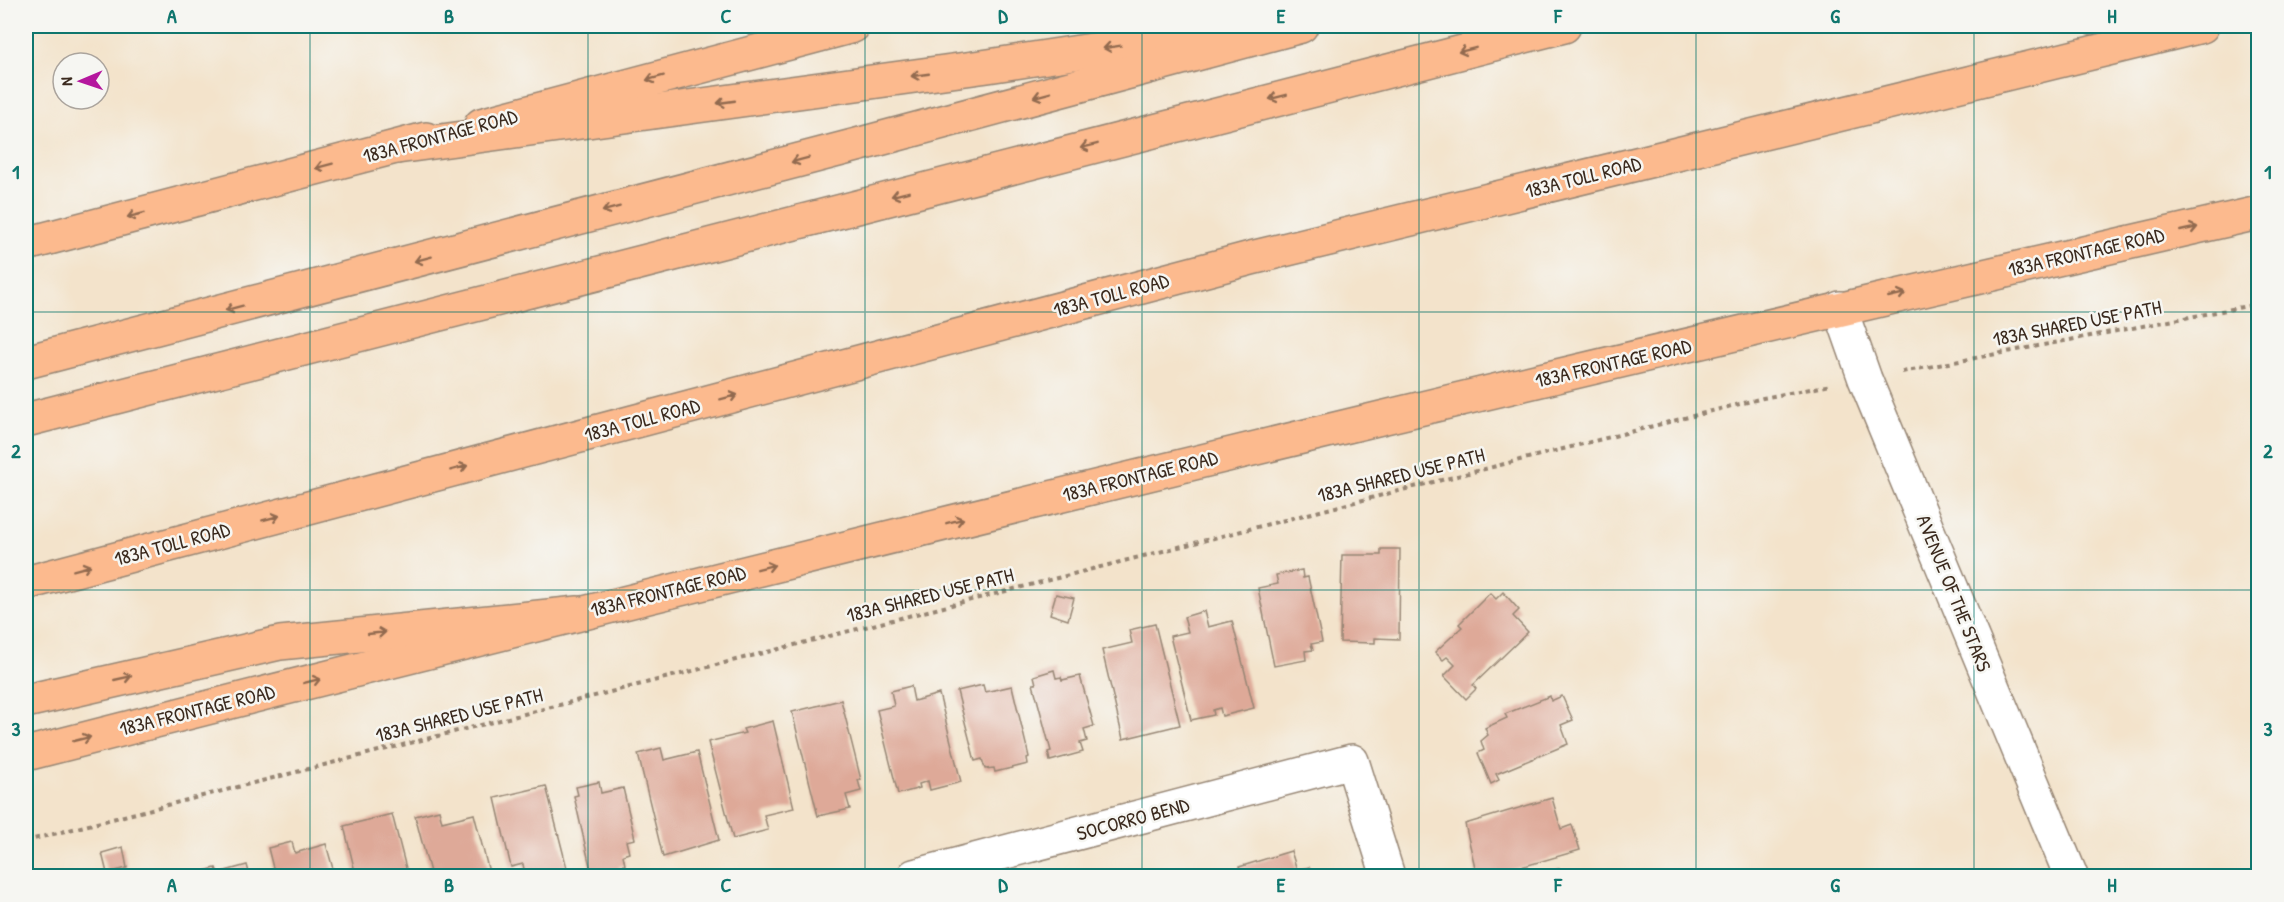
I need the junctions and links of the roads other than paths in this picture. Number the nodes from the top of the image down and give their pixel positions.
1 (854, 26) edge
2 (1253, 26) edge
3 (1301, 26) edge
4 (1564, 26) edge
5 (2202, 26) edge
6 (397, 147) junction
7 (2259, 213) edge
8 (26, 244) edge
9 (1840, 308) junction
10 (26, 363) edge
11 (26, 420) edge
12 (26, 583) edge
13 (578, 613) junction
14 (26, 701) edge
15 (26, 754) edge
16 (914, 876) edge
17 (1388, 876) edge
18 (2071, 876) edge

1 -> 6 main road, 183A FRONTAGE ROAD
2 -> 6 main road
3 -> 10 main road
4 -> 11 main road
12 -> 5 main road, 183A TOLL ROAD
6 -> 8 main road, 183A FRONTAGE ROAD
9 -> 7 main road, 183A FRONTAGE ROAD
13 -> 9 main road, 183A FRONTAGE ROAD
9 - 18 street, AVENUE OF THE STARS
14 -> 13 main road
15 -> 13 main road, 183A FRONTAGE ROAD
16 - 17 street, SOCORRO BEND

